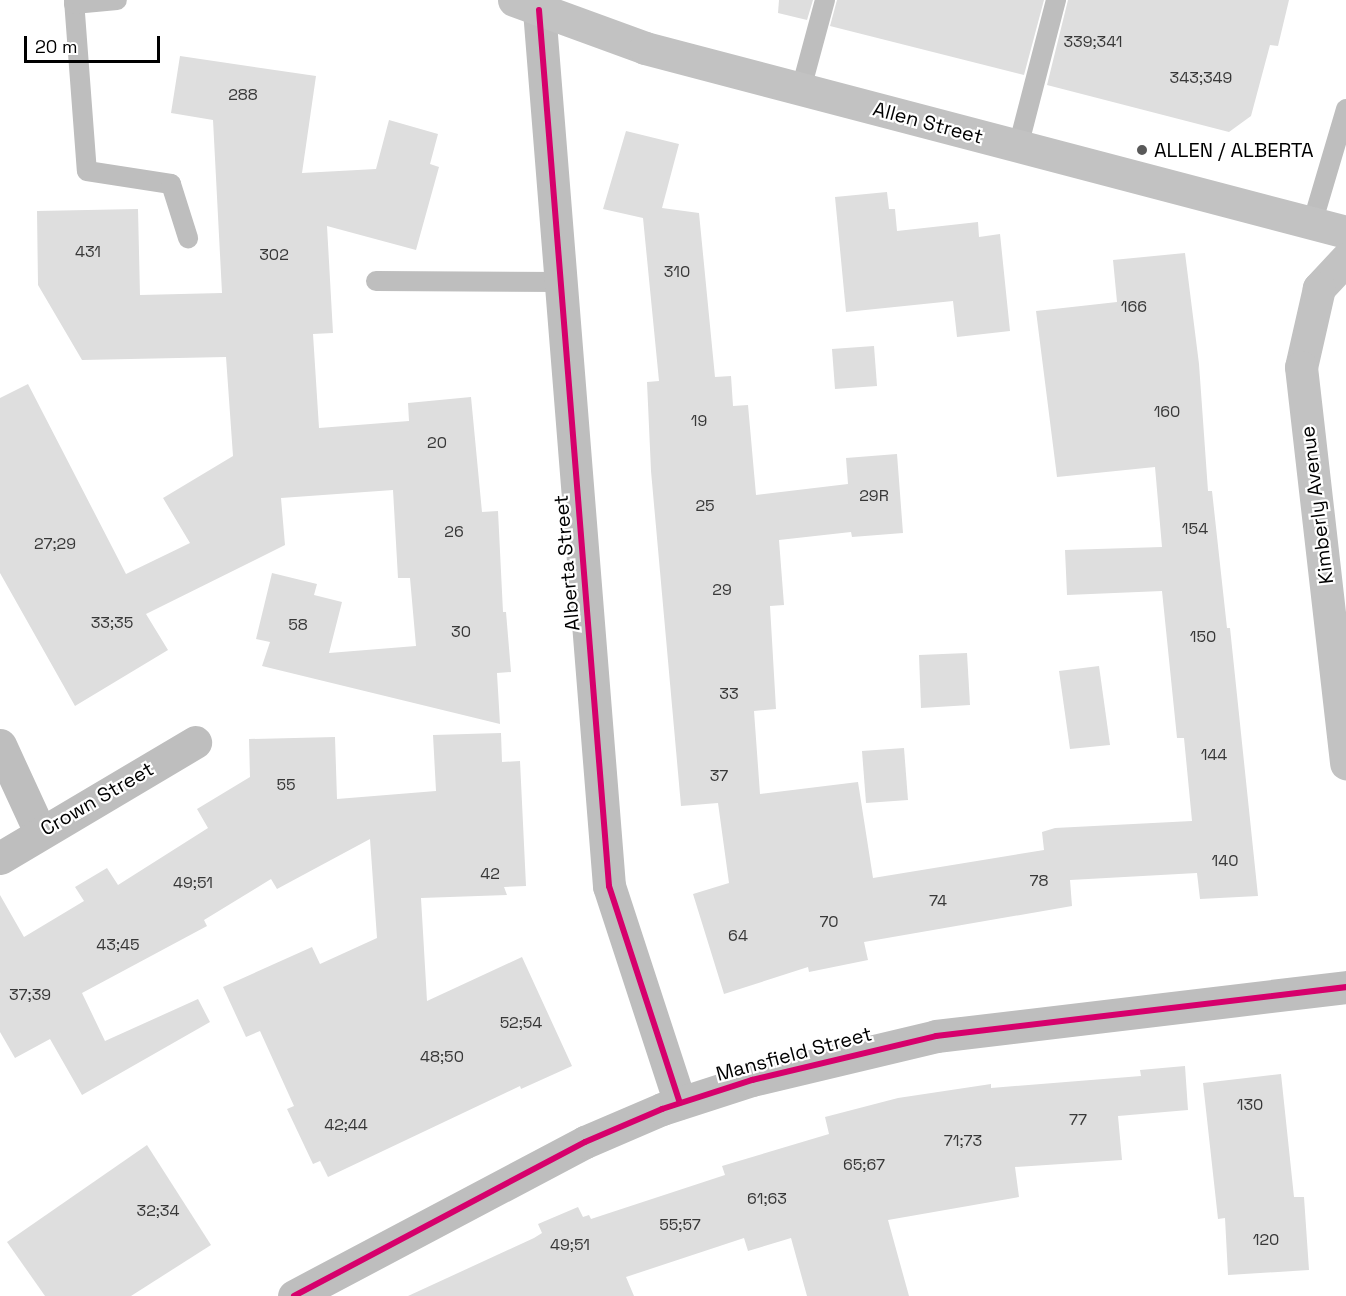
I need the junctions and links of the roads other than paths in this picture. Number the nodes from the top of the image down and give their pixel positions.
1 (117, 0) edge
2 (825, 0) edge
3 (1056, 0) edge
4 (74, 2) edge
5 (527, 5) edge
6 (801, 89) junction
7 (1346, 109) edge
8 (1018, 147) junction
9 (1312, 224) junction
10 (1346, 232) edge
11 (188, 238) dead end
12 (1346, 259) edge
13 (376, 281) dead end
14 (561, 282) junction
15 (195, 742) dead end
16 (0, 745) edge
17 (1346, 763) edge
18 (40, 832) junction
19 (0, 858) edge
20 (1346, 987) edge
21 (680, 1103) junction
22 (294, 1296) edge

1 - 4 lane
2 - 6 lane
3 - 8 lane
4 - 11 lane
5 - 6 main road, Allen Street
5 - 14 street, Alberta Street
6 - 8 main road, Allen Street
7 - 9 lane
8 - 9 main road, Allen Street
9 - 10 main road, Allen Street
12 - 17 main road, Kimberly Avenue
13 - 14 lane
14 - 21 street, Alberta Street
15 - 18 street, Crown Street
16 - 18 street
18 - 19 street, Crown Street
20 - 21 street, Mansfield Street
21 - 22 street, Mansfield Street

